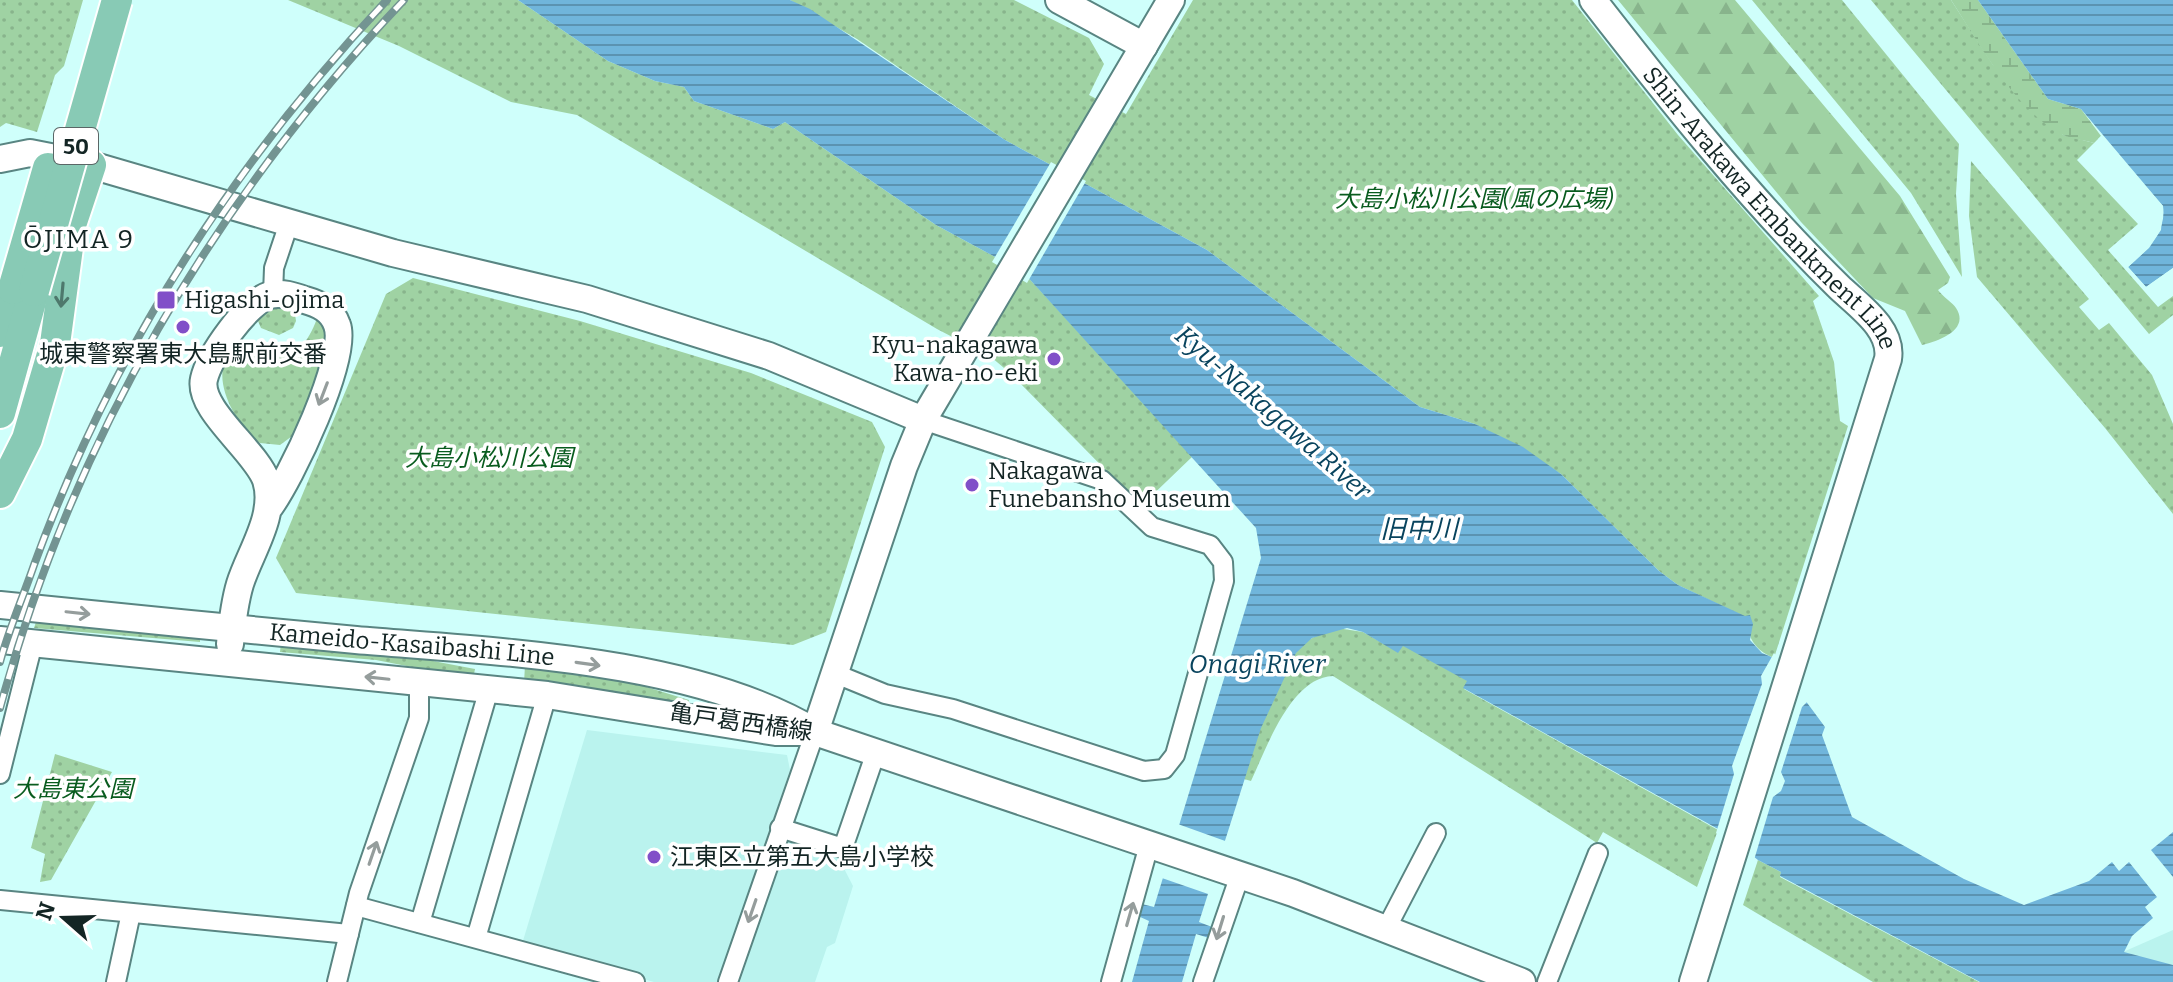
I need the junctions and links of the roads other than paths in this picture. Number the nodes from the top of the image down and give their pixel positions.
1 (96, 0) edge
2 (117, 0) edge
3 (1059, 0) edge
4 (1171, 0) edge
5 (1593, 0) edge
6 (1144, 46) junction
7 (0, 159) edge
8 (91, 165) junction
9 (289, 223) junction
10 (24, 290) junction
11 (273, 294) junction
12 (0, 332) edge
13 (0, 413) edge
14 (923, 420) junction
15 (310, 427) junction
16 (236, 437) junction
17 (0, 493) edge
18 (268, 509) junction
19 (0, 605) edge
20 (232, 629) junction
21 (0, 640) edge
22 (33, 643) junction
23 (469, 650) junction
24 (532, 657) junction
25 (229, 662) junction
26 (836, 674) junction
27 (419, 683) junction
28 (494, 690) junction
29 (547, 695) junction
30 (815, 732) junction
31 (876, 752) junction
32 (0, 774) edge
33 (780, 828) junction
34 (1436, 833) dead end
35 (1153, 846) junction
36 (1598, 853) dead end
37 (1237, 874) junction
38 (0, 900) edge
39 (356, 906) junction
40 (131, 913) junction
41 (420, 923) junction
42 (1386, 929) junction
43 (349, 934) junction
44 (476, 938) junction
45 (116, 982) edge
46 (337, 982) edge
47 (635, 982) edge
48 (728, 982) edge
49 (1111, 982) edge
50 (1203, 982) edge
51 (1522, 982) edge
52 (1547, 982) edge
53 (1693, 982) edge

1 - 10 main road, 50, bridge
2 - 10 main road, 50, bridge
3 - 6 street
4 - 6 street
5 - 53 street, Shin-Arakawa Embankment Line
6 - 14 street
7 - 8 street
8 - 9 street
8 -> 17 main road
9 - 11 street
9 - 14 street
10 - 12 main road, 50
10 - 13 main road, 50
11 -> 15 street
11 - 16 street
14 - 26 street
14 - 26 street
15 - 16 street
15 - 18 street
16 - 18 street
18 - 20 street
19 -> 20 street, Kameido-Kasaibashi Line
20 - 23 street, Kameido-Kasaibashi Line
20 - 25 street
21 - 22 street
22 - 25 street
22 - 32 street
23 - 24 street, Kameido-Kasaibashi Line
23 - 28 street
24 - 28 street
24 -> 30 street, Kameido-Kasaibashi Line
27 -> 25 street, 亀戸葛西橋線
26 - 30 street
27 - 28 street, 亀戸葛西橋線
39 -> 27 street
28 - 29 street, 亀戸葛西橋線
28 - 41 street
29 - 30 street, 亀戸葛西橋線
29 - 44 street
30 - 31 street, 亀戸葛西橋線
30 - 33 street
31 - 33 street
31 - 35 street, 亀戸葛西橋線
33 -> 48 street
34 - 42 street
35 - 37 street, 亀戸葛西橋線
49 -> 35 street
36 - 52 street
37 - 42 street
37 -> 50 street
38 - 40 street
39 - 41 street
39 - 43 street
40 - 43 street
40 - 45 street
41 - 44 street
42 - 51 street
43 - 46 street
44 - 47 street

